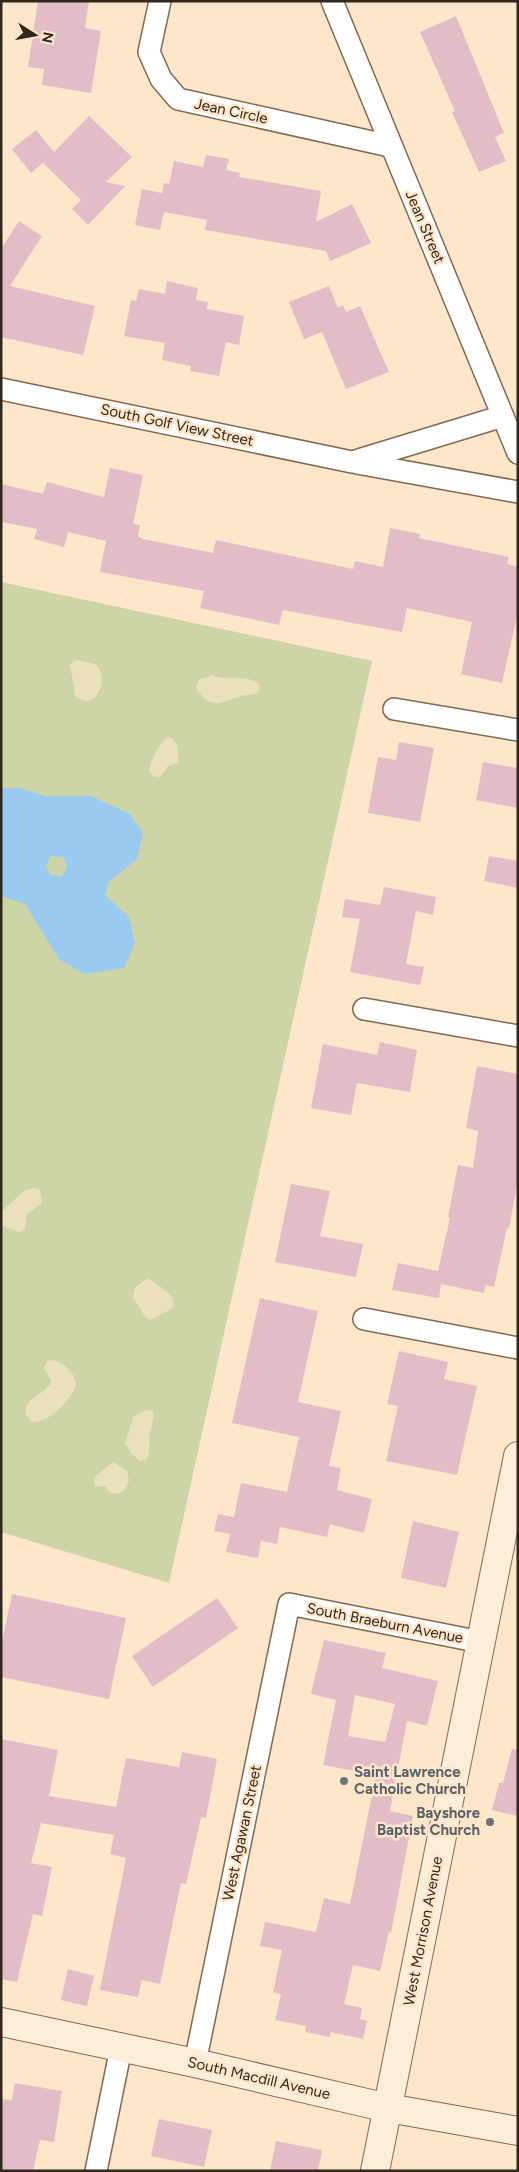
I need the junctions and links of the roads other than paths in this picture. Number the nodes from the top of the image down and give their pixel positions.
1 (160, 1) edge
2 (332, 1) edge
3 (390, 146) junction
4 (1, 389) edge
5 (503, 416) junction
6 (518, 453) edge
7 (352, 462) junction
8 (518, 492) edge
9 (394, 709) dead end
10 (518, 730) edge
11 (364, 1008) dead end
12 (518, 1036) edge
13 (364, 1319) dead end
14 (518, 1348) edge
15 (518, 1456) edge
16 (289, 1604) joint
17 (481, 1642) junction
18 (1, 2022) edge
19 (121, 2048) junction
20 (195, 2063) junction
21 (388, 2108) junction
22 (508, 2129) edge
23 (518, 2147) edge
24 (96, 2171) edge
25 (375, 2171) edge

1 - 3 street, Jean Circle
2 - 3 street, Jean Street
3 - 5 street, Jean Street
4 - 7 street, South Golf View Street
5 - 6 street, Jean Street
5 - 7 street, South Golf View Street
7 - 8 street, South Golf View Street
9 - 10 street
11 - 12 street
13 - 14 street
15 - 17 street, West Morrison Avenue
16 - 17 street, South Braeburn Avenue
16 - 20 street, West Agawan Street
17 - 21 street, West Morrison Avenue
18 - 19 street, South Macdill Avenue
19 - 20 street, South Macdill Avenue
19 - 24 street
20 - 21 street, South Macdill Avenue
21 - 22 street, South Macdill Avenue
21 - 25 street, West Morrison Avenue
22 - 23 street

